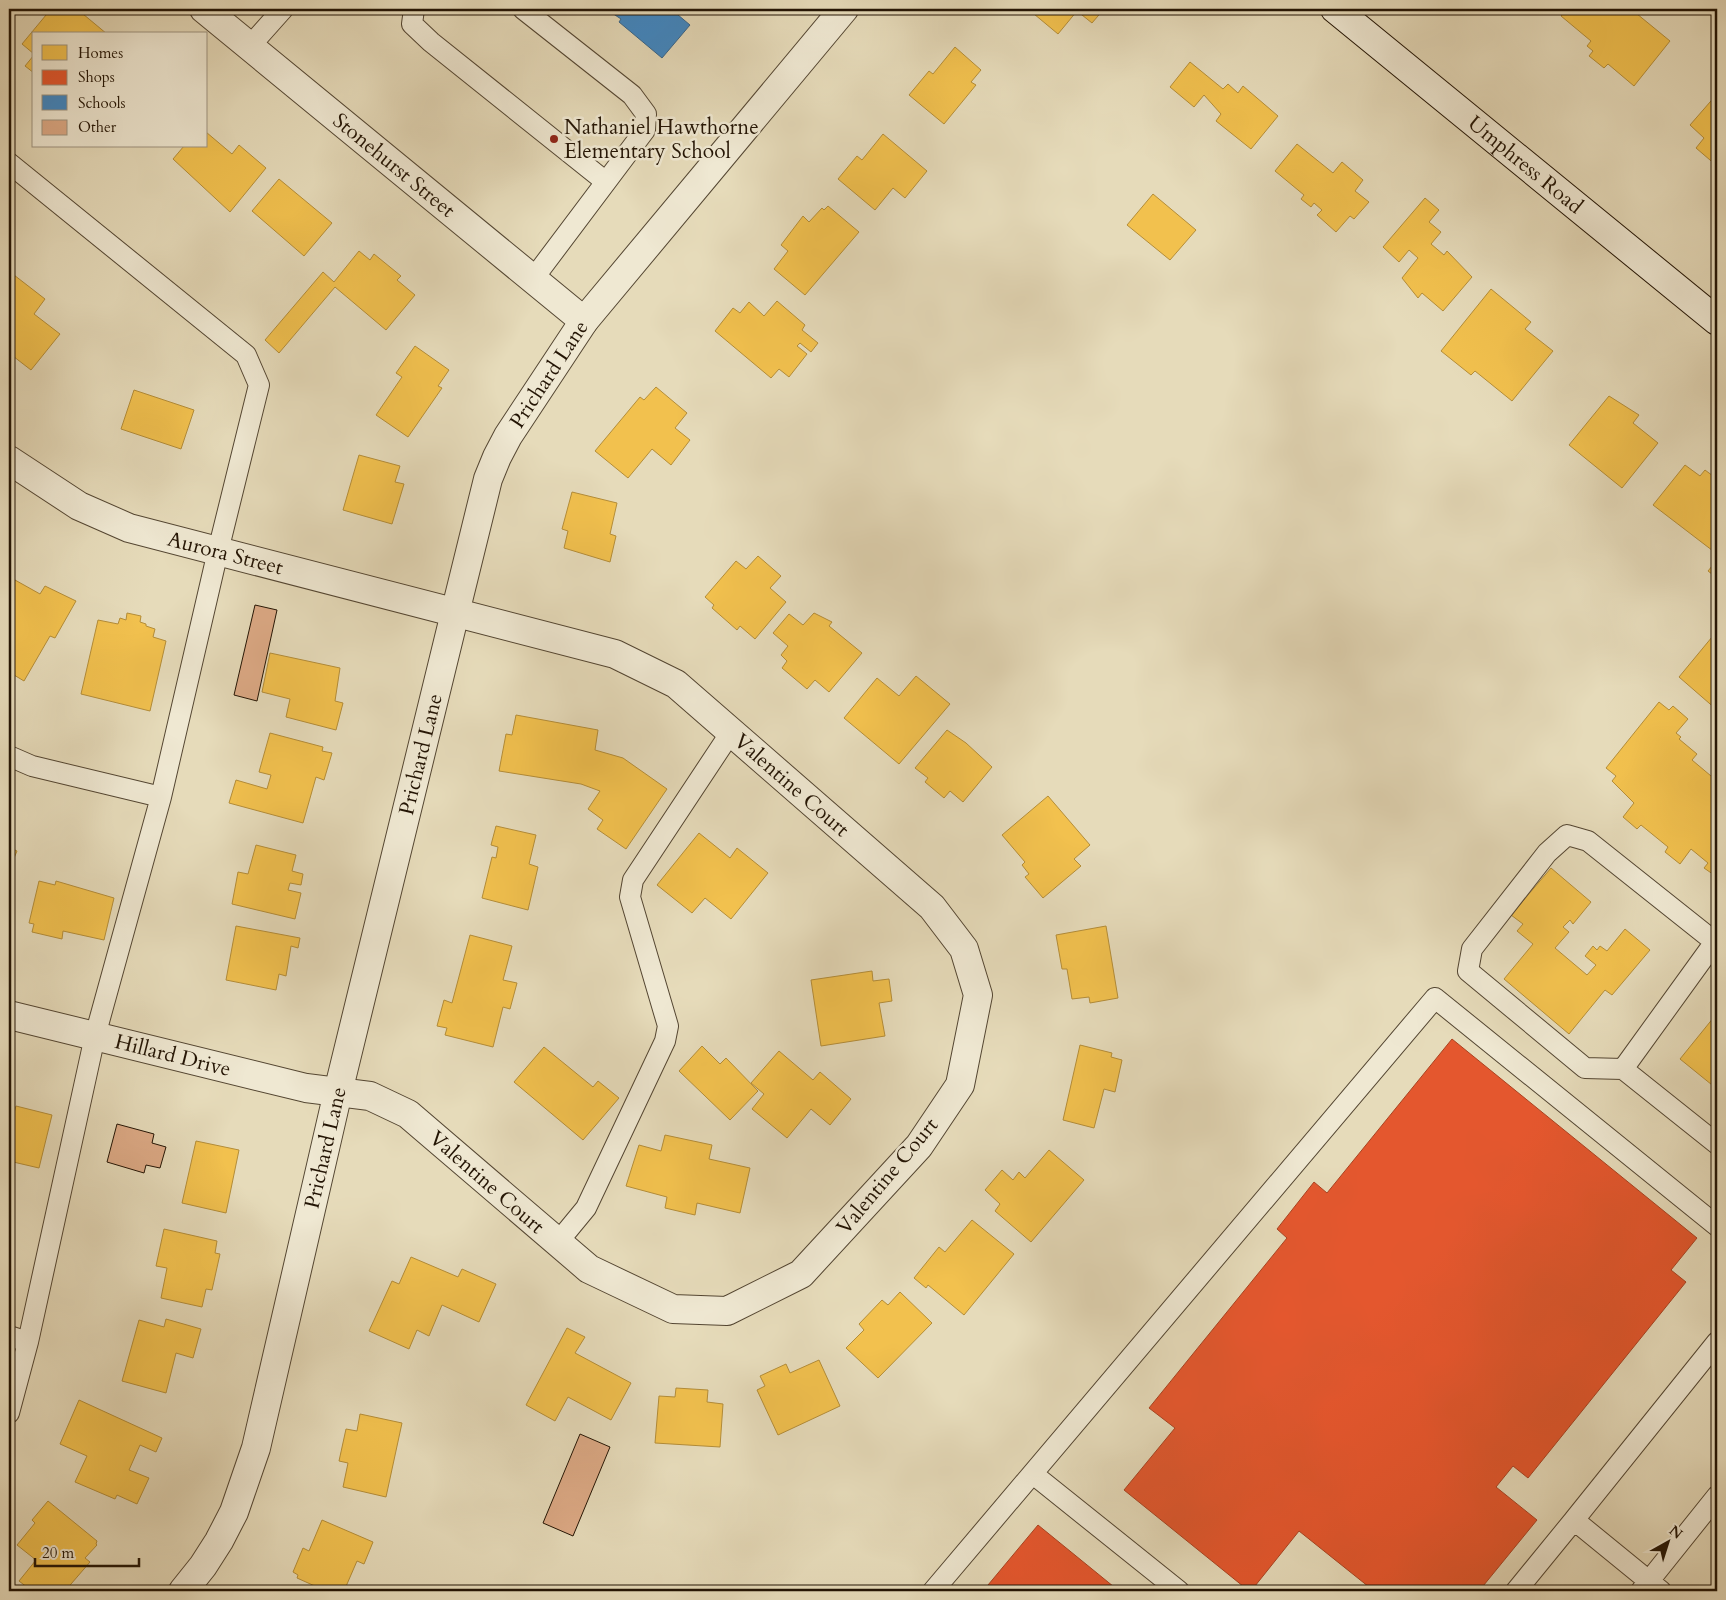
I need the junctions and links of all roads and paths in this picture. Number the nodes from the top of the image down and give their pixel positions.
1 (204, 9) edge
2 (284, 9) edge
3 (414, 9) edge
4 (523, 9) edge
5 (844, 9) edge
6 (1335, 9) edge
7 (250, 46) junction
8 (9, 163) edge
9 (606, 182) junction
10 (533, 279) junction
11 (584, 321) junction
12 (1717, 321) edge
13 (9, 460) edge
14 (218, 551) junction
15 (455, 613) junction
16 (731, 732) junction
17 (9, 756) edge
18 (161, 797) junction
19 (1716, 941) edge
20 (9, 1015) edge
21 (95, 1036) junction
22 (1622, 1069) junction
23 (338, 1092) junction
24 (1717, 1144) edge
25 (1717, 1226) edge
26 (558, 1242) junction
27 (9, 1336) edge
28 (28, 1342) junction
29 (1717, 1342) edge
30 (9, 1413) edge
31 (1033, 1474) junction
32 (1717, 1496) edge
33 (1574, 1520) junction
34 (1650, 1588) edge
35 (183, 1591) edge
36 (934, 1591) edge
37 (1179, 1591) edge
38 (1516, 1591) edge

1 - 7 street, Stonehurst Street
2 - 7 lane
3 - 9 lane
4 - 9 lane
5 - 11 street, Prichard Lane
6 - 12 street, Umphress Road
7 - 10 street, Stonehurst Street
8 - 14 lane
9 - 10 lane
10 - 11 street, Stonehurst Street
11 - 15 street, Prichard Lane
13 - 14 street, Aurora Street
14 - 15 street, Aurora Street
14 - 18 lane
15 - 16 street, Valentine Court
15 - 23 street, Prichard Lane
16 - 26 lane
16 - 26 street, Valentine Court
17 - 18 lane
18 - 21 lane
19 - 22 lane
19 - 22 lane
20 - 21 street, Hillard Drive
21 - 23 street, Hillard Drive
21 - 28 lane
22 - 24 lane
23 - 26 street, Valentine Court
23 - 35 street, Prichard Lane
25 - 31 lane
27 - 28 lane
28 - 30 lane
29 - 33 lane
31 - 36 lane
31 - 37 lane
32 - 34 lane
33 - 34 lane
33 - 38 lane

